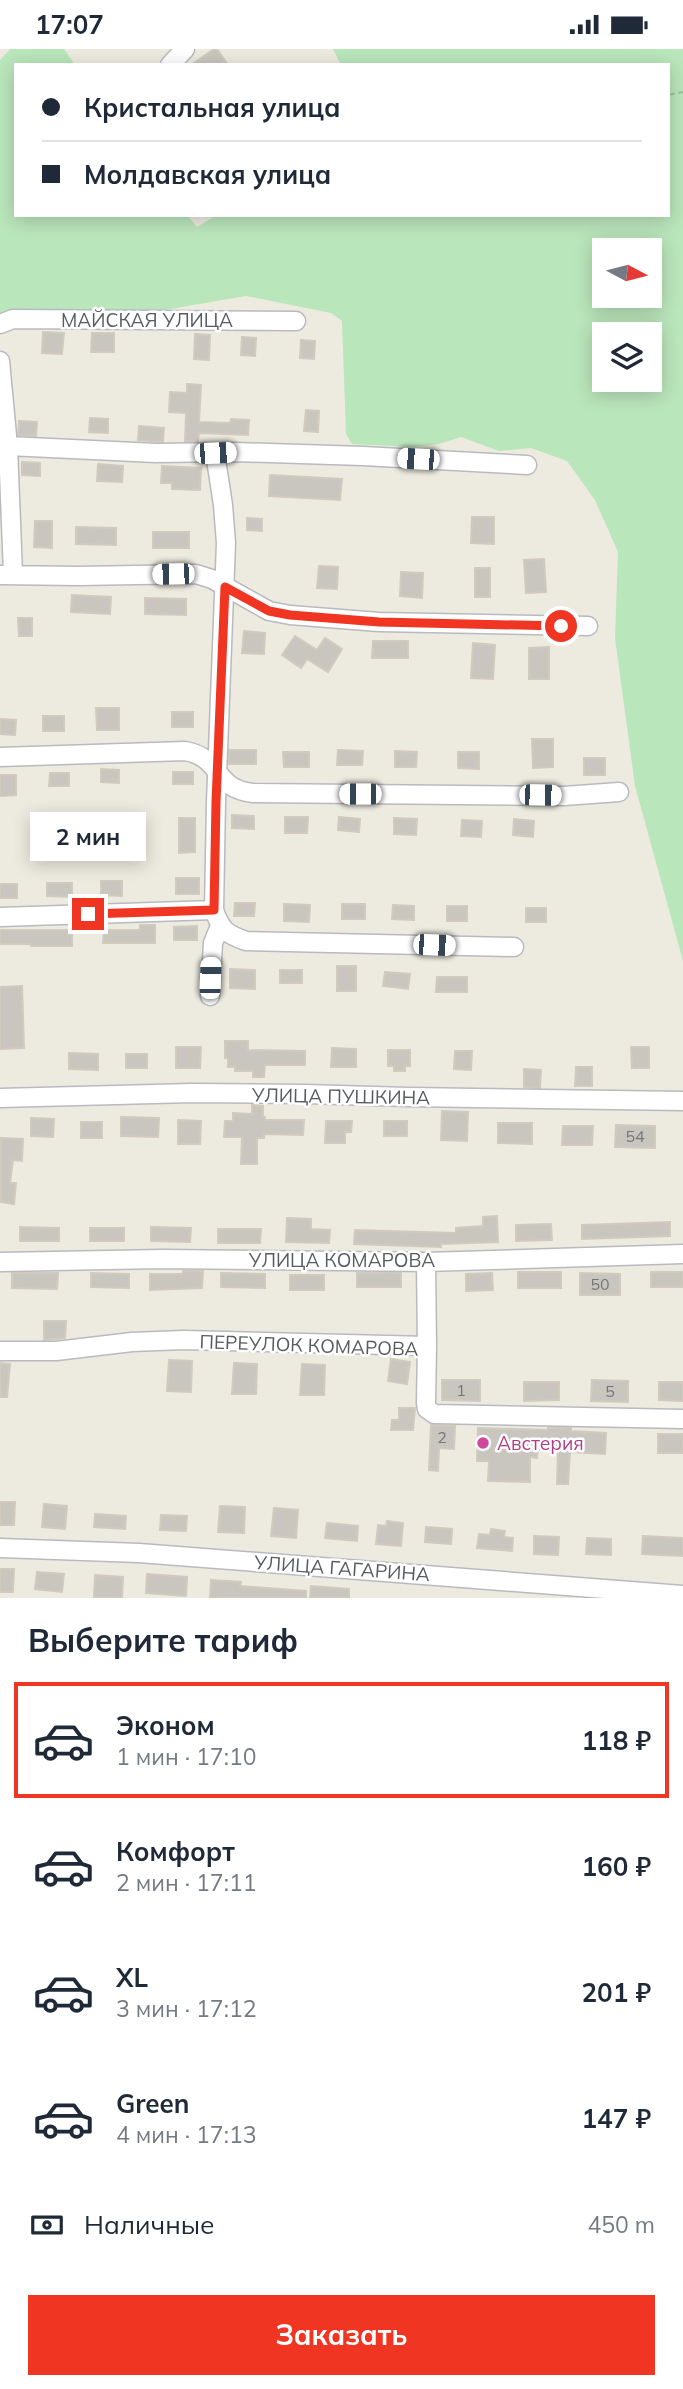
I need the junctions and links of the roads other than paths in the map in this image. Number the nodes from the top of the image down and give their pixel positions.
1 (186, 49) edge
2 (172, 63) edge
3 (296, 321) dead end
4 (0, 324) edge
5 (0, 361) edge
6 (8, 446) junction
7 (215, 453) junction
8 (527, 465) dead end
9 (6, 574) edge
10 (225, 587) junction
11 (587, 626) dead end
12 (0, 757) edge
13 (218, 773) junction
14 (230, 787) junction
15 (619, 792) dead end
16 (216, 802) junction
17 (0, 917) edge
18 (217, 918) junction
19 (514, 947) dead end
20 (209, 996) dead end
21 (0, 1097) edge
22 (683, 1101) edge
23 (683, 1254) edge
24 (0, 1262) edge
25 (426, 1262) junction
26 (427, 1346) junction
27 (0, 1351) edge
28 (683, 1419) edge
29 (0, 1548) edge
30 (683, 1595) edge

1 - 2 street
3 - 4 street, МАЙСКАЯ УЛИЦА
5 - 6 street
6 - 7 street
6 - 9 street
7 - 8 street
7 - 10 street
9 - 10 street
10 - 11 street
10 - 13 street
12 - 13 street
13 - 14 street
13 - 16 street
14 - 15 street
14 - 16 street
16 - 18 street
17 - 18 street
18 - 19 street
18 - 20 street
21 - 22 street, УЛИЦА ПУШКИНА
23 - 25 street, УЛИЦА КОМАРОВА
24 - 25 street, УЛИЦА КОМАРОВА
25 - 26 street
26 - 27 street, ПЕРЕУЛОК КОМАРОВА
26 - 28 street, ПЕРЕУЛОК КОМАРОВА
29 - 30 street, УЛИЦА ГАГАРИНА

